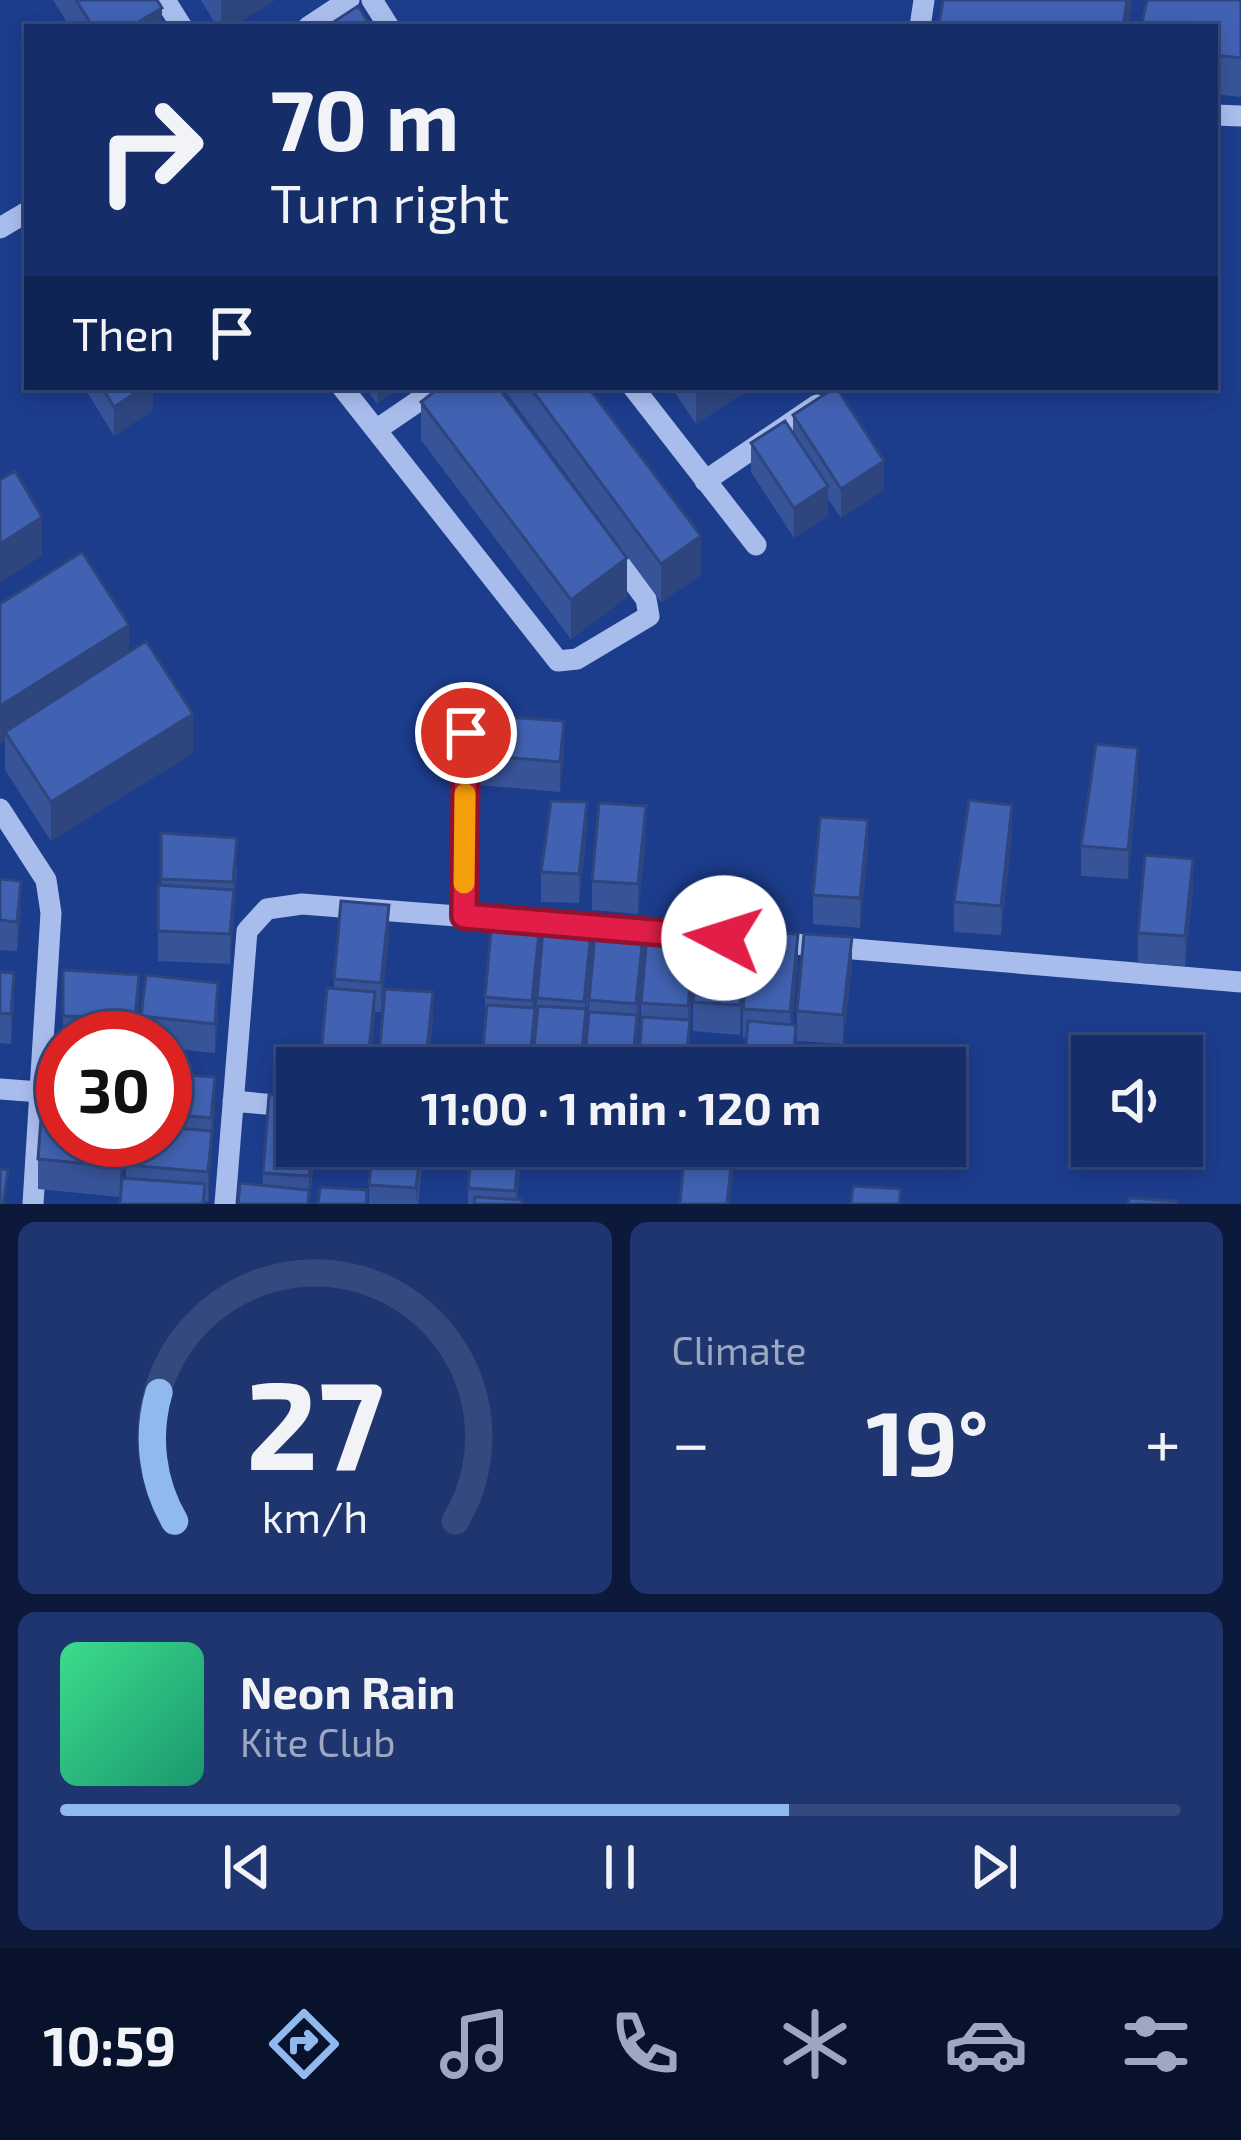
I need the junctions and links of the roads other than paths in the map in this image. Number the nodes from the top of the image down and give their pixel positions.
1 (350, 0) edge
2 (313, 24) edge
3 (344, 390) edge
4 (435, 390) edge
5 (635, 390) edge
6 (823, 401) edge
7 (376, 430) junction
8 (705, 481) junction
9 (594, 529) edge
10 (756, 545) dead end
11 (466, 733) dead end
12 (0, 809) edge
13 (464, 916) junction
14 (607, 928) edge
15 (748, 940) edge
16 (1241, 982) edge
17 (45, 1011) edge
18 (0, 1089) edge
19 (36, 1092) edge
20 (233, 1101) junction
21 (276, 1105) edge
22 (36, 1156) edge
23 (33, 1204) edge
24 (225, 1204) edge

1 - 2 street
3 - 7 street
4 - 7 street
5 - 8 street
6 - 8 street
7 - 9 street
8 - 10 street
11 - 13 street
12 - 17 street
13 - 14 street
13 - 20 street
15 - 16 street
18 - 19 street
20 - 21 street
20 - 24 street
22 - 23 street

